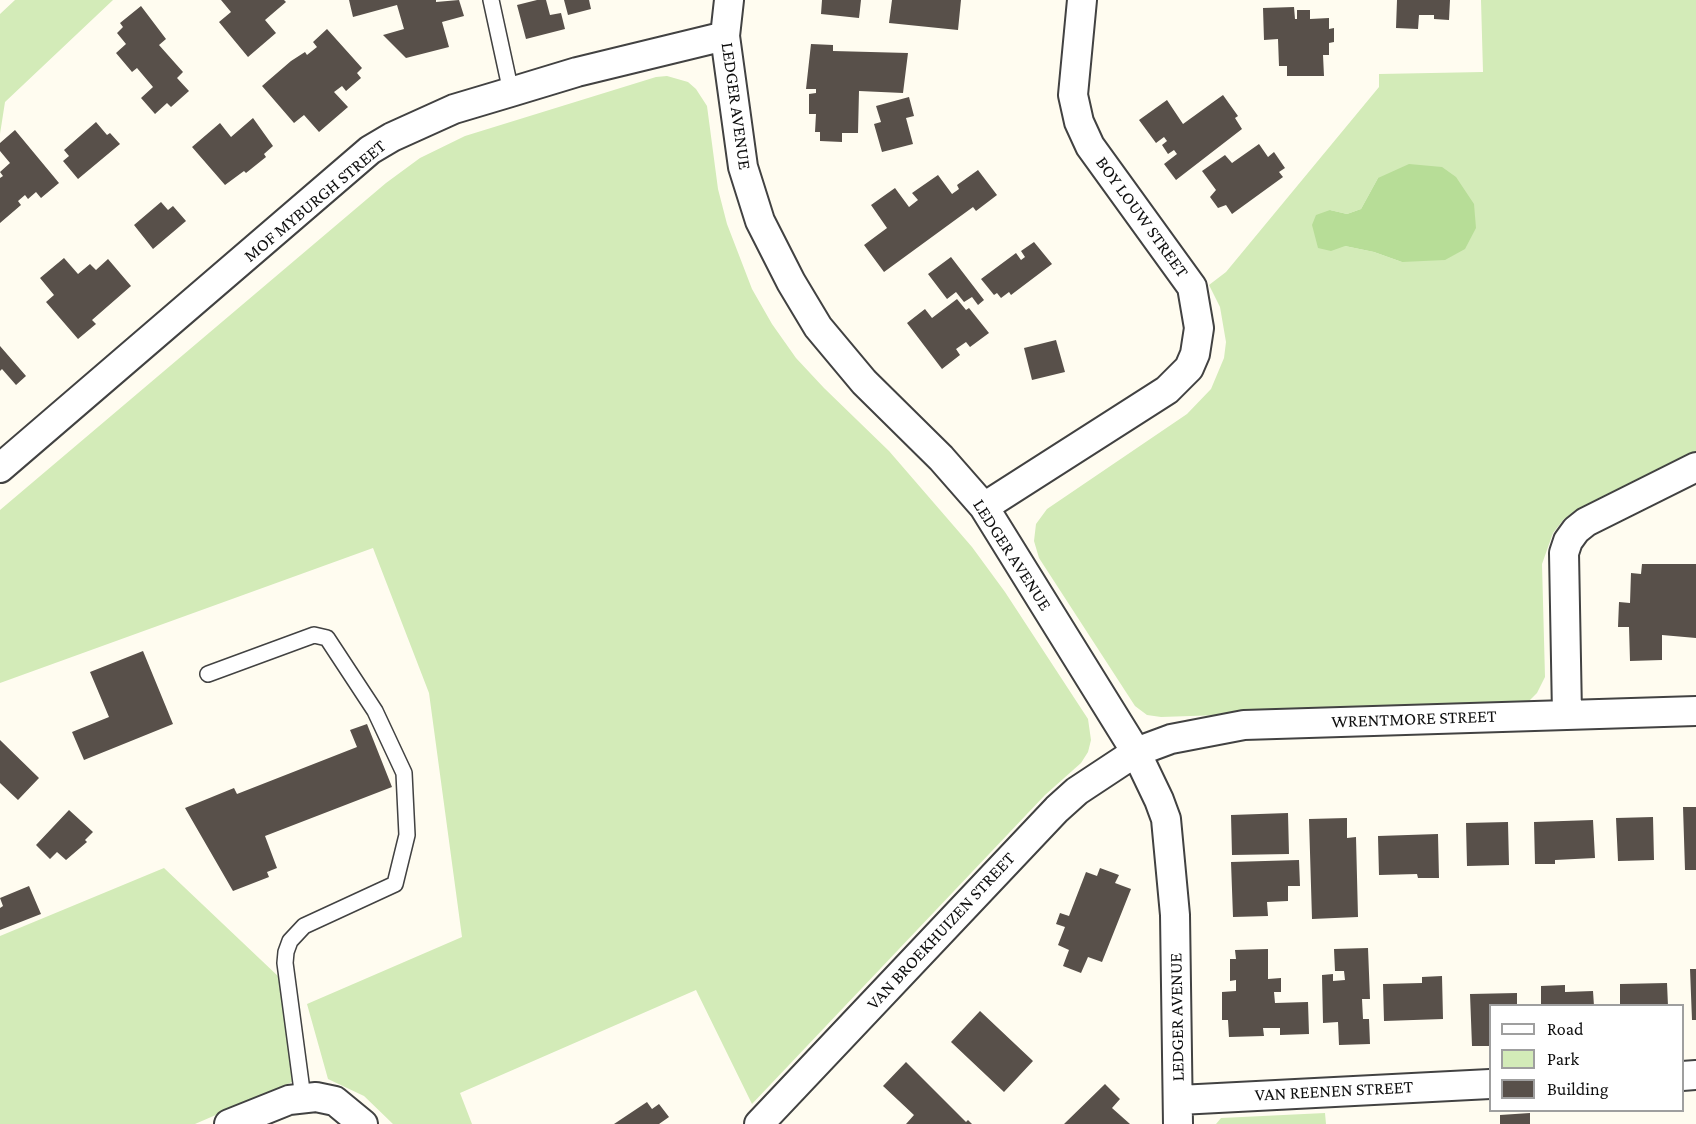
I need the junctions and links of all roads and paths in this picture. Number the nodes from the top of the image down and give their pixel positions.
1 (491, 0) edge
2 (729, 0) edge
3 (1082, 0) edge
4 (725, 36) junction
5 (511, 92) junction
6 (1696, 467) edge
7 (0, 468) edge
8 (984, 507) junction
9 (208, 674) dead end
10 (1696, 711) edge
11 (1567, 714) junction
12 (1136, 752) junction
13 (1489, 1084) edge
14 (303, 1098) junction
15 (1178, 1112) edge
16 (229, 1124) edge
17 (363, 1124) edge
18 (759, 1124) edge

1 - 5 lane
2 - 4 street, LEDGER AVENUE
3 - 8 street, BOY LOUW STREET
4 - 5 street, MOF MYBURGH STREET
4 - 8 street, LEDGER AVENUE
5 - 7 street, MOF MYBURGH STREET
6 - 11 street
8 - 12 street, LEDGER AVENUE
9 - 14 lane
10 - 11 street, WRENTMORE STREET
11 - 12 street, WRENTMORE STREET
12 - 15 street, LEDGER AVENUE
12 - 18 street, VAN BROEKHUIZEN STREET
13 - 15 street, VAN REENEN STREET
14 - 16 street
14 - 17 street

